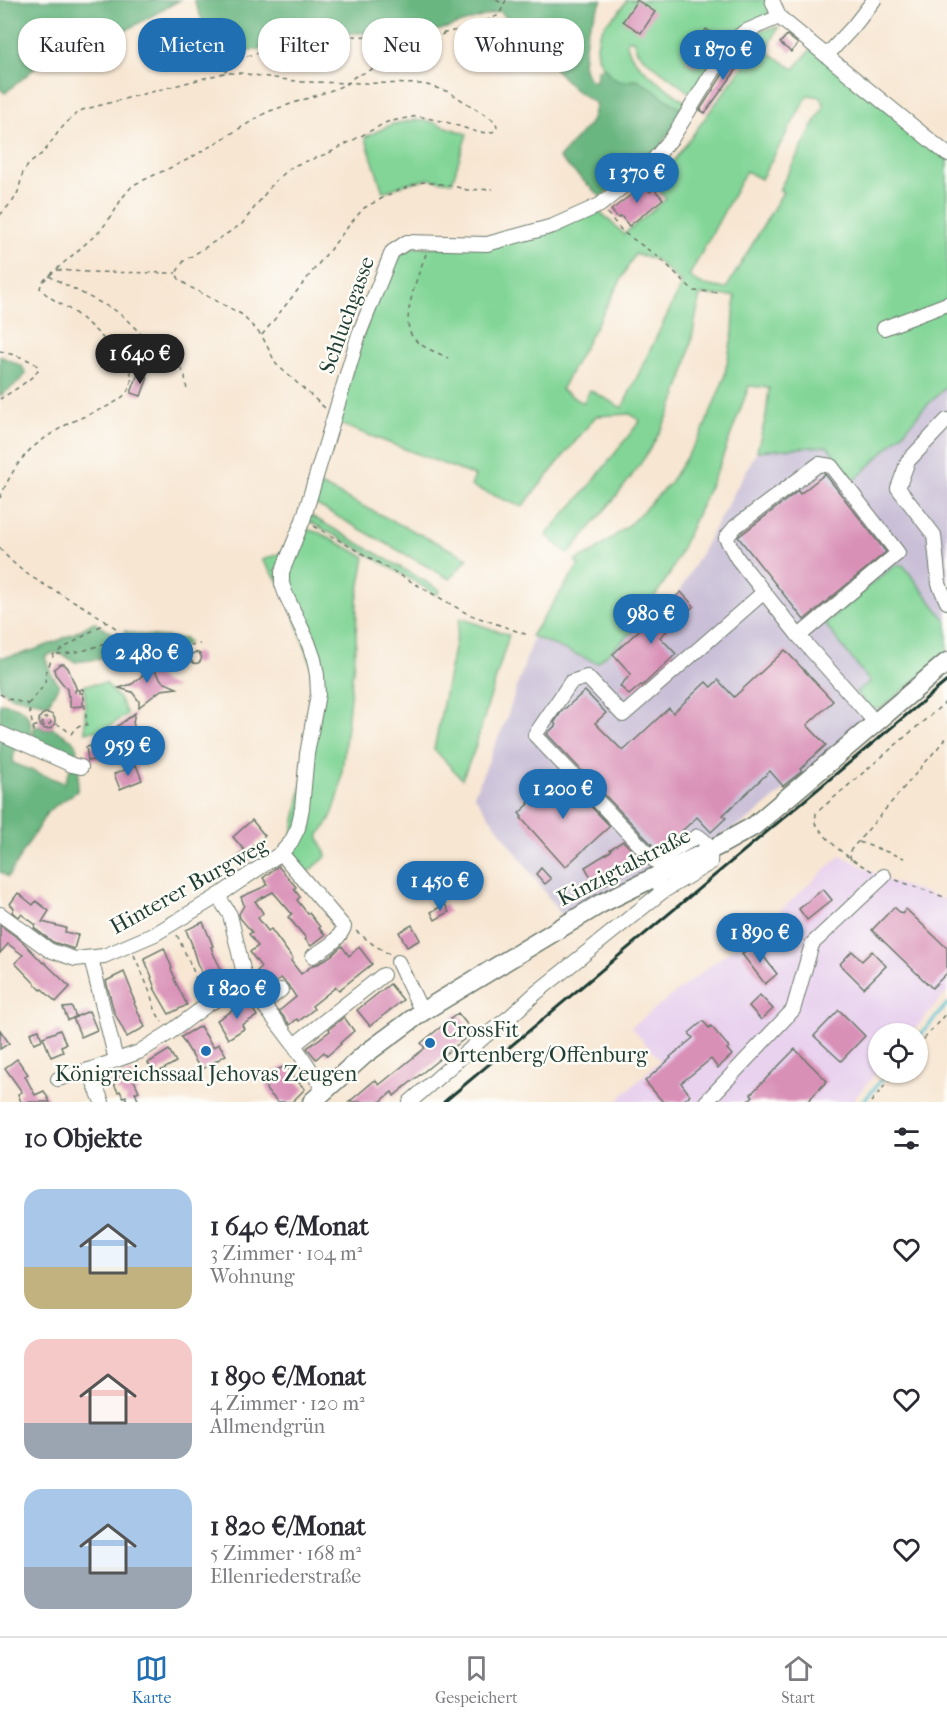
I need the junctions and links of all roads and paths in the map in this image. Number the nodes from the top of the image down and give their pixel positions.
1 (496, 0) edge
2 (506, 0) edge
3 (772, 0) edge
4 (874, 0) edge
5 (505, 5) junction
6 (779, 17) junction
7 (445, 33) junction
8 (827, 56) junction
9 (224, 73) junction
10 (348, 82) junction
11 (947, 154) edge
12 (493, 189) dead end
13 (600, 205) junction
14 (0, 215) edge
15 (430, 243) junction
16 (56, 270) junction
17 (176, 273) junction
18 (48, 276) junction
19 (720, 292) dead end
20 (947, 304) edge
21 (884, 328) dead end
22 (262, 336) junction
23 (0, 351) edge
24 (448, 358) dead end
25 (187, 391) dead end
26 (0, 399) edge
27 (334, 417) junction
28 (947, 420) edge
29 (0, 498) edge
30 (303, 520) junction
31 (0, 548) edge
32 (764, 592) junction
33 (947, 602) edge
34 (107, 622) junction
35 (118, 633) junction
36 (528, 635) dead end
37 (799, 636) junction
38 (200, 644) dead end
39 (54, 654) junction
40 (947, 662) edge
41 (75, 693) dead end
42 (0, 694) edge
43 (947, 701) edge
44 (28, 704) junction
45 (876, 723) junction
46 (33, 727) junction
47 (0, 733) edge
48 (947, 737) edge
49 (32, 747) junction
50 (81, 767) dead end
51 (858, 842) junction
52 (711, 849) junction
53 (281, 853) junction
54 (904, 858) dead end
55 (851, 860) junction
56 (884, 876) junction
57 (659, 884) junction
58 (218, 896) junction
59 (947, 898) edge
60 (0, 914) edge
61 (172, 924) junction
62 (344, 927) junction
63 (130, 945) junction
64 (313, 956) dead end
65 (91, 958) junction
66 (398, 962) joint
67 (383, 975) dead end
68 (246, 982) junction
69 (281, 990) dead end
70 (263, 1004) junction
71 (207, 1005) junction
72 (422, 1012) junction
73 (947, 1012) edge
74 (169, 1033) junction
75 (928, 1034) edge
76 (294, 1045) junction
77 (117, 1060) junction
78 (89, 1070) junction
79 (58, 1079) dead end
80 (887, 1083) edge
81 (318, 1096) edge
82 (102, 1102) edge
83 (410, 1102) edge
84 (706, 1102) edge
85 (871, 1102) edge

1 - 5 path
2 - 5 path
3 - 6 street
4 - 8 street
5 - 7 path
6 - 8 street
6 - 13 street, Schluchgasse
7 - 9 path
7 - 10 path
8 - 11 street
9 - 10 path
9 - 14 path
10 - 16 path
10 - 17 path
12 - 22 path
13 - 15 street, Schluchgasse
13 - 19 path
15 - 24 path
15 - 27 street, Schluchgasse
16 - 17 path
16 - 18 path
17 - 22 path
18 - 25 path
18 - 29 path
20 - 21 street
22 - 27 path
23 - 26 path
27 - 30 street, Schluchgasse
28 - 33 street
30 - 36 path
30 - 53 street, Schluchgasse
31 - 34 path
32 - 37 street
32 - 37 street
32 - 52 street
34 - 35 path
34 - 39 path
35 - 38 path
35 - 39 path
37 - 45 street
39 - 44 path
40 - 45 main road, Kinzigtalstraße
41 - 46 path
42 - 44 path
43 - 55 path
44 - 46 path
45 - 52 main road, Kinzigtalstraße
46 - 49 path
47 - 49 street
48 - 51 path
49 - 50 street
51 - 54 path
51 - 55 path
52 - 57 main road, Kinzigtalstraße
53 - 58 street, Hinterer Burgweg
53 - 62 street, Hinterer Burgweg
55 - 56 path
56 - 59 path
56 - 84 street
57 - 72 main road, Kinzigtalstraße
57 - 83 street
58 - 61 street, Hinterer Burgweg
58 - 68 street
60 - 65 street, Hinterer Burgweg
61 - 63 street, Hinterer Burgweg
61 - 71 path
62 - 64 street
62 - 66 path
63 - 65 street, Hinterer Burgweg
63 - 74 path
65 - 77 street
66 - 72 street
67 - 76 street
68 - 70 street
68 - 71 street
69 - 70 street
70 - 76 street
71 - 74 street
72 - 81 main road, Kinzigtalstraße
73 - 75 path
74 - 77 street
76 - 81 street
77 - 78 street
78 - 79 street
78 - 82 street
80 - 85 path

